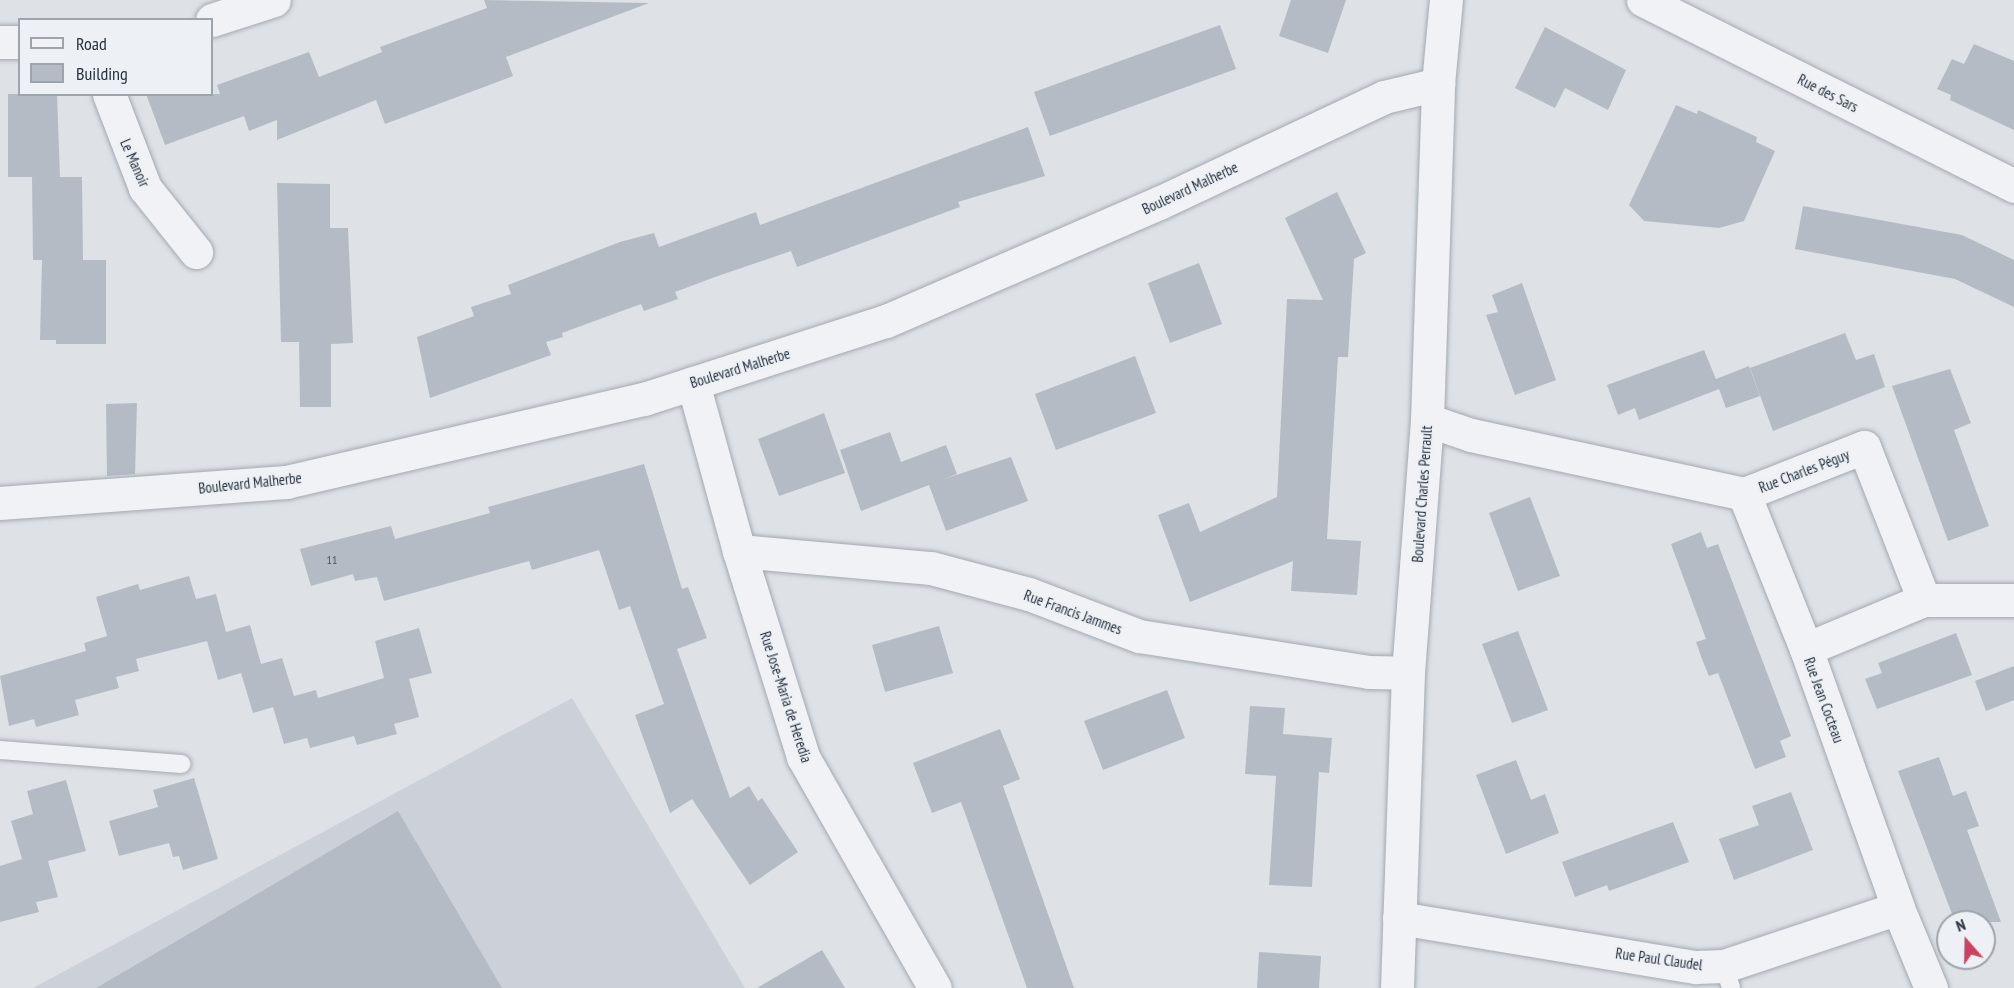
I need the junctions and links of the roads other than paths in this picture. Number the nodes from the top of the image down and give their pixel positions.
1 (274, 0) edge
2 (1446, 0) edge
3 (1643, 0) edge
4 (213, 20) edge
5 (0, 42) edge
6 (18, 42) edge
7 (1438, 84) junction
8 (110, 96) edge
9 (2014, 186) edge
10 (196, 252) dead end
11 (693, 382) junction
12 (1427, 420) junction
13 (1744, 494) junction
14 (0, 503) edge
15 (739, 551) junction
16 (1924, 600) junction
17 (2014, 600) edge
18 (1806, 649) junction
19 (1408, 673) junction
20 (0, 750) edge
21 (181, 764) dead end
22 (1899, 908) junction
23 (1399, 918) junction
24 (1727, 977) edge
25 (935, 988) edge
26 (1396, 988) edge
27 (1931, 988) edge

1 - 4 street
2 - 7 street, Boulevard Charles Perrault
3 - 9 street, Rue des Sars
5 - 6 street
7 - 11 street, Boulevard Malherbe
7 - 12 street, Boulevard Charles Perrault
8 - 10 street, Le Manoir
11 - 14 street, Boulevard Malherbe
11 - 15 street, Rue Jose-Maria de Heredia
12 - 13 street, Rue Charles Péguy
12 - 19 street, Boulevard Charles Perrault
13 - 16 street, Rue Charles Péguy
13 - 18 street, Rue Jean Cocteau
15 - 19 street, Rue Francis Jammes
15 - 25 street, Rue Jose-Maria de Heredia
16 - 17 street
16 - 18 street
18 - 22 street, Rue Jean Cocteau
19 - 23 street, Boulevard Charles Perrault
20 - 21 lane
22 - 24 street, Rue Paul Claudel
22 - 27 street
23 - 24 street, Rue Paul Claudel
23 - 26 street, Boulevard Charles Perrault

